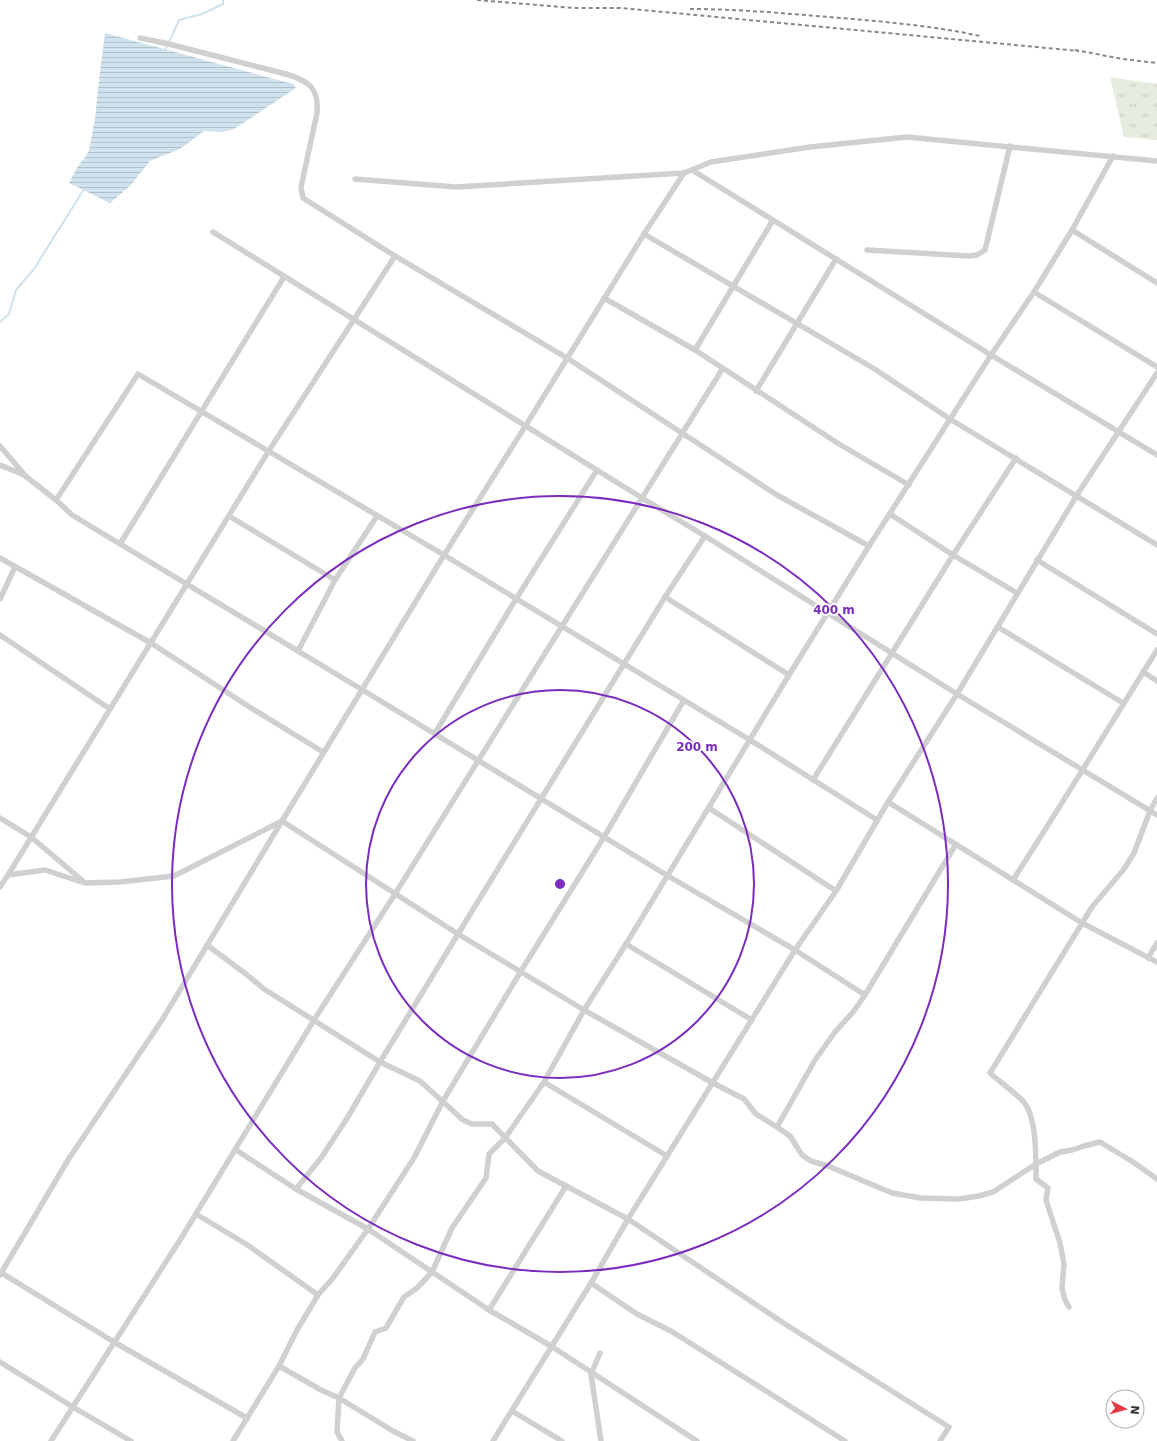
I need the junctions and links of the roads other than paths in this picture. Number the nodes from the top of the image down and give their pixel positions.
1 (140, 38) dead end
2 (1010, 146) junction
3 (1113, 156) junction
4 (1157, 161) edge
5 (692, 170) junction
6 (684, 173) junction
7 (355, 179) dead end
8 (773, 220) junction
9 (1072, 230) junction
10 (213, 232) dead end
11 (644, 234) junction
12 (867, 250) dead end
13 (395, 256) junction
14 (836, 259) junction
15 (284, 276) junction
16 (1157, 283) edge
17 (734, 287) junction
18 (1034, 292) junction
19 (604, 298) junction
20 (353, 319) junction
21 (798, 324) junction
22 (695, 350) junction
23 (991, 355) junction
24 (567, 358) junction
25 (1157, 367) edge
26 (723, 368) junction
27 (1157, 373) edge
28 (756, 391) junction
29 (201, 410) junction
30 (950, 419) junction
31 (526, 425) junction
32 (1118, 431) junction
33 (682, 432) junction
34 (0, 446) edge
35 (268, 452) junction
36 (1157, 454) edge
37 (1016, 458) junction
38 (0, 465) edge
39 (597, 470) junction
40 (24, 475) junction
41 (909, 485) junction
42 (1077, 495) junction
43 (642, 498) junction
44 (56, 500) junction
45 (890, 514) junction
46 (229, 516) junction
47 (377, 516) junction
48 (705, 536) junction
49 (120, 544) junction
50 (1157, 545) edge
51 (869, 546) junction
52 (444, 555) junction
53 (953, 556) junction
54 (0, 558) edge
55 (1037, 560) junction
56 (15, 567) junction
57 (335, 580) junction
58 (187, 584) junction
59 (1017, 593) junction
60 (665, 597) junction
61 (0, 599) edge
62 (516, 599) junction
63 (829, 613) junction
64 (562, 627) junction
65 (998, 627) junction
66 (1157, 634) edge
67 (0, 635) edge
68 (151, 643) junction
69 (1157, 650) edge
70 (298, 651) junction
71 (893, 653) junction
72 (625, 664) junction
73 (1143, 672) junction
74 (789, 675) junction
75 (1157, 681) edge
76 (361, 689) junction
77 (957, 694) junction
78 (684, 700) junction
79 (1123, 703) junction
80 (110, 709) junction
81 (435, 733) junction
82 (750, 740) junction
83 (323, 752) junction
84 (479, 760) junction
85 (1083, 770) junction
86 (813, 780) junction
87 (541, 798) junction
88 (1157, 798) edge
89 (888, 802) junction
90 (709, 808) junction
91 (1150, 811) junction
92 (1157, 815) edge
93 (0, 818) edge
94 (877, 820) junction
95 (282, 821) junction
96 (604, 836) junction
97 (31, 837) junction
98 (956, 844) junction
99 (8, 875) junction
100 (668, 876) junction
101 (1013, 880) junction
102 (85, 883) junction
103 (0, 887) edge
104 (836, 890) junction
105 (395, 894) junction
106 (1082, 923) junction
107 (458, 934) junction
108 (1157, 943) edge
109 (626, 944) junction
110 (207, 945) junction
111 (795, 950) junction
112 (1148, 958) junction
113 (1157, 962) edge
114 (521, 971) junction
115 (865, 995) junction
116 (584, 1010) junction
117 (314, 1020) junction
118 (752, 1020) junction
119 (380, 1062) junction
120 (544, 1082) junction
121 (713, 1083) junction
122 (443, 1101) junction
123 (777, 1126) junction
124 (505, 1138) junction
125 (236, 1150) junction
126 (668, 1156) junction
127 (1036, 1164) junction
128 (1157, 1179) edge
129 (566, 1186) junction
130 (296, 1189) junction
131 (196, 1214) junction
132 (628, 1219) junction
133 (368, 1229) junction
134 (432, 1272) junction
135 (0, 1273) edge
136 (591, 1283) junction
137 (318, 1295) junction
138 (1070, 1307) dead end
139 (489, 1310) junction
140 (114, 1342) junction
141 (551, 1346) junction
142 (600, 1353) dead end
143 (0, 1362) edge
144 (279, 1366) junction
145 (591, 1374) junction
146 (339, 1398) junction
147 (73, 1407) junction
148 (512, 1411) junction
149 (247, 1418) junction
150 (51, 1441) edge
151 (131, 1441) edge
152 (233, 1441) edge
153 (342, 1441) edge
154 (413, 1441) edge
155 (493, 1441) edge
156 (562, 1441) edge
157 (601, 1441) edge
158 (697, 1441) edge
159 (845, 1441) edge
160 (940, 1441) edge

1 - 13 street
2 - 3 street
2 - 5 street
2 - 12 street
3 - 4 street
3 - 9 street
5 - 6 street
5 - 8 street
6 - 7 street
6 - 11 street
8 - 14 street
8 - 17 street
9 - 16 street
9 - 18 street
10 - 15 street
11 - 17 street
11 - 19 street
13 - 20 street
13 - 24 street
14 - 21 street
14 - 23 street
15 - 20 street
15 - 29 street
17 - 21 street
17 - 22 street
18 - 23 street
18 - 25 street
19 - 22 street
19 - 24 street
20 - 31 street
20 - 35 street
21 - 28 street
21 - 30 street
22 - 26 street
23 - 30 street
23 - 32 street
24 - 31 street
24 - 33 street
26 - 28 street
26 - 33 street
27 - 32 street
28 - 41 street
29 - 35 street
29 - 44 street
29 - 49 street
30 - 37 street
30 - 41 street
31 - 39 street
31 - 52 street
32 - 36 street
32 - 42 street
33 - 43 street
33 - 51 street
34 - 40 street
35 - 46 street
35 - 47 street
37 - 42 street
37 - 53 street
38 - 40 street
39 - 43 street
39 - 62 street
40 - 44 street
41 - 45 street
42 - 50 street
42 - 55 street
43 - 48 street
43 - 64 street
44 - 49 street
45 - 51 street
45 - 53 street
46 - 57 street
46 - 58 street
47 - 52 street
47 - 57 street
48 - 60 street
48 - 63 street
49 - 58 street
51 - 63 street
52 - 62 street
52 - 76 street
53 - 59 street
53 - 71 street
54 - 56 street
55 - 59 street
55 - 66 street
56 - 61 street
56 - 68 street
57 - 70 street
58 - 68 street
58 - 70 street
59 - 65 street
60 - 72 street
60 - 74 street
62 - 64 street
62 - 81 street
63 - 71 street
63 - 74 street
64 - 72 street
64 - 84 street
65 - 77 street
65 - 79 street
67 - 80 street
68 - 80 street
68 - 83 street
69 - 73 street
70 - 76 street
71 - 77 street
71 - 86 street
72 - 78 street
72 - 87 street
73 - 75 street
73 - 79 street
74 - 82 street
76 - 81 street
76 - 83 street
77 - 85 street
77 - 89 street
78 - 82 street
78 - 96 street
79 - 85 street
80 - 97 street
81 - 84 street
82 - 86 street
82 - 90 street
83 - 95 street
84 - 87 street
84 - 105 street
85 - 91 street
85 - 101 street
86 - 94 street
87 - 96 street
87 - 107 street
88 - 91 street
89 - 94 street
89 - 98 street
90 - 100 street
90 - 104 street
91 - 92 street
91 - 106 street
93 - 97 street
94 - 104 street
95 - 102 street
95 - 105 street
95 - 110 street
96 - 100 street
96 - 114 street
97 - 99 street
97 - 102 street
98 - 101 street
98 - 115 street
99 - 102 street
99 - 103 street
100 - 109 street
100 - 111 street
101 - 106 street
104 - 111 street
105 - 107 street
105 - 117 street
106 - 112 street
106 - 127 street
107 - 114 street
107 - 119 street
108 - 112 street
109 - 116 street
109 - 118 street
110 - 117 street
110 - 135 street
111 - 115 street
111 - 118 street
112 - 113 street
114 - 116 street
114 - 122 street
115 - 123 street
116 - 120 street
116 - 121 street
117 - 119 street
117 - 125 street
118 - 121 street
119 - 122 street
119 - 130 street
120 - 124 street
120 - 126 street
121 - 123 street
121 - 126 street
122 - 124 street
122 - 133 street
123 - 127 street
124 - 129 street
124 - 134 street
125 - 130 street
125 - 131 street
126 - 132 street
127 - 128 street
127 - 138 street
129 - 132 street
129 - 139 street
130 - 133 street
131 - 137 street
131 - 140 street
132 - 136 street
132 - 160 street
133 - 134 street
133 - 137 street
134 - 139 street
134 - 146 street
135 - 140 street
136 - 141 street
136 - 159 street
137 - 144 street
139 - 141 street
140 - 147 street
140 - 149 street
141 - 145 street
141 - 148 street
142 - 145 street
143 - 147 street
144 - 146 street
144 - 149 street
145 - 157 street
145 - 158 street
146 - 153 street
146 - 154 street
147 - 150 street
147 - 151 street
148 - 155 street
148 - 156 street
149 - 152 street

